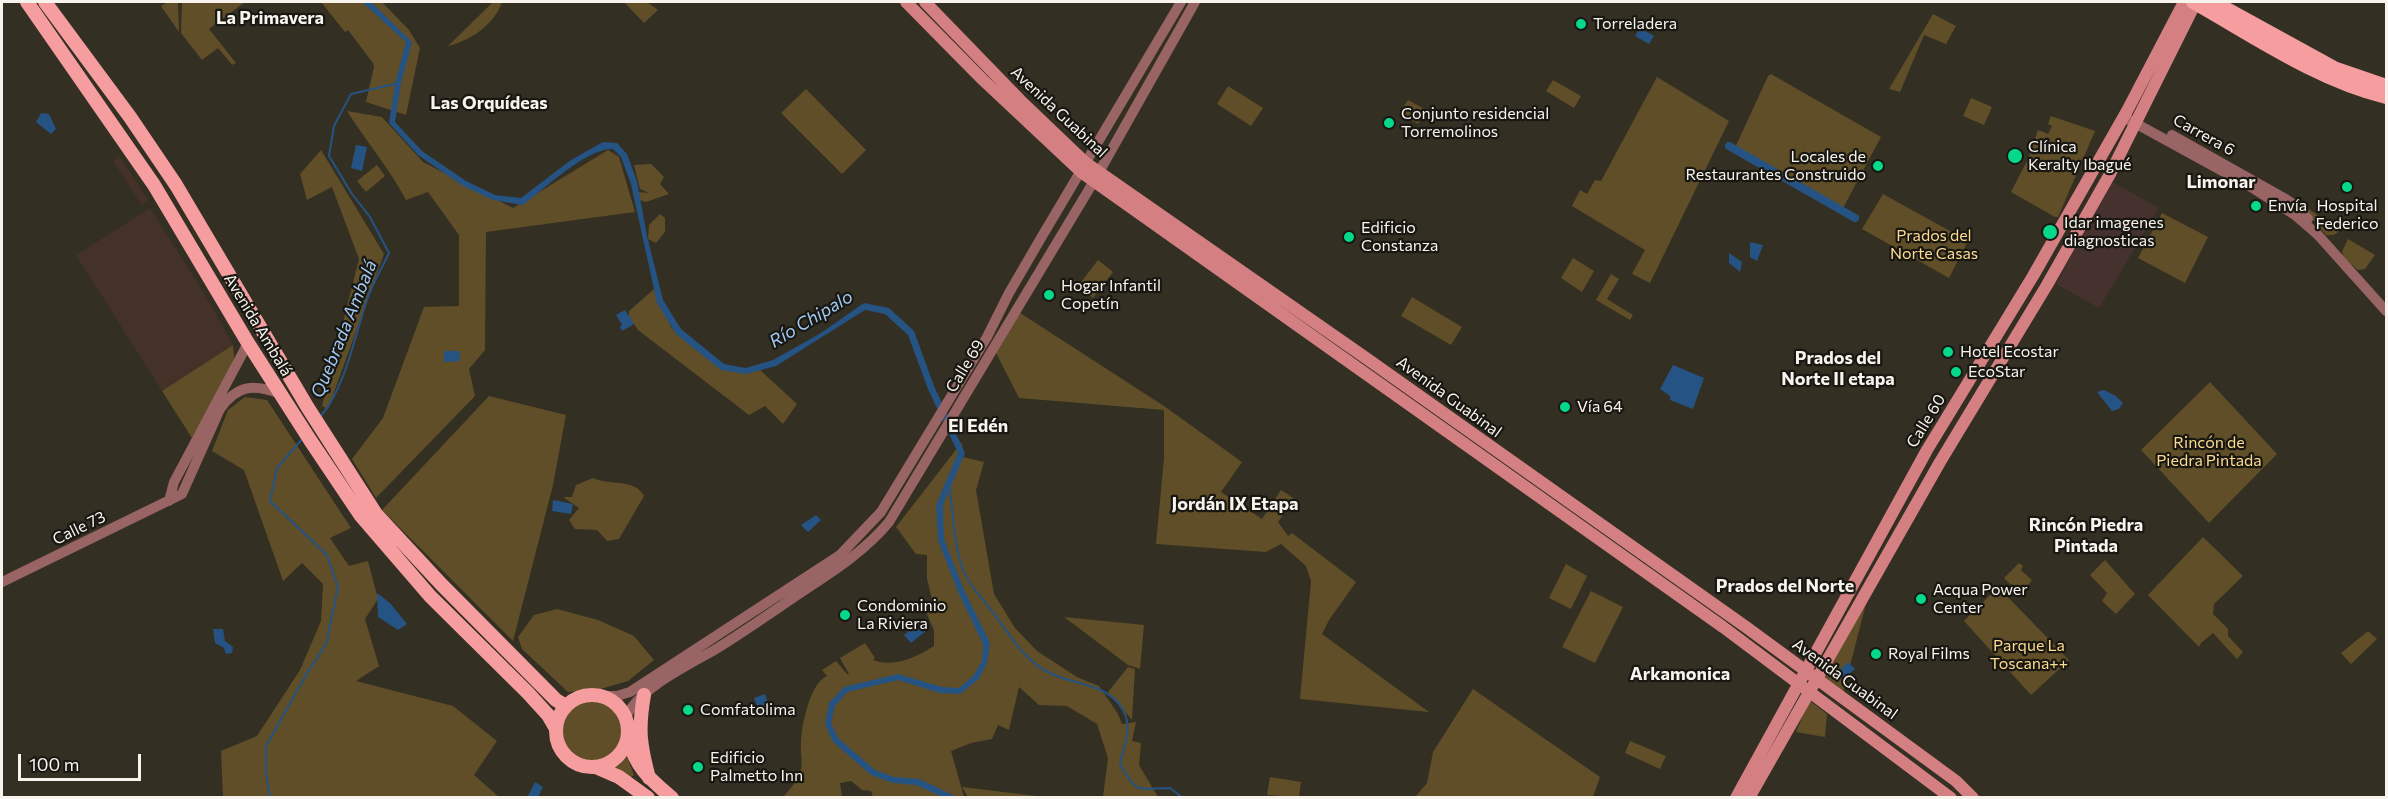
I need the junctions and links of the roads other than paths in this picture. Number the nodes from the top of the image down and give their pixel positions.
1 (27, 2) edge
2 (45, 2) edge
3 (906, 2) edge
4 (925, 2) edge
5 (1181, 2) edge
6 (1195, 2) edge
7 (2192, 2) edge
8 (2214, 2) edge
9 (2386, 86) edge
10 (2386, 97) edge
11 (2125, 114) junction
12 (2137, 120) junction
13 (1083, 167) junction
14 (1096, 176) junction
15 (2386, 312) edge
16 (248, 343) junction
17 (281, 394) junction
18 (937, 432) junction
19 (169, 501) junction
20 (2, 582) edge
21 (1811, 675) junction
22 (1804, 686) junction
23 (644, 695) junction
24 (601, 696) junction
25 (566, 706) junction
26 (626, 717) junction
27 (555, 727) junction
28 (628, 739) junction
29 (596, 767) junction
30 (649, 778) junction
31 (648, 798) edge
32 (672, 798) edge
33 (1736, 798) edge
34 (1749, 798) edge
35 (1952, 798) edge
36 (1973, 798) edge

1 - 16 main road, Avenida Ambalá
2 - 25 main road, Avenida Ambalá
3 - 13 main road, Avenida Guabinal
4 - 13 main road, Avenida Guabinal
5 - 13 street, Calle 69
6 - 14 street, Calle 69
7 - 10 main road
7 - 11 main road, Calle 60
7 - 12 main road, Calle 60
8 - 9 main road
11 - 12 street, Carrera 6
11 - 21 main road, Calle 60
12 - 15 street, Carrera 6
12 - 21 main road, Calle 60
13 - 14 main road, Avenida Guabinal
13 - 18 street, Calle 69
14 - 18 street, Calle 69
14 - 21 main road, Avenida Guabinal
14 - 22 main road, Avenida Guabinal
16 - 17 main road, Avenida Ambalá
16 - 19 street
17 - 19 street, Calle 73
17 - 27 main road, Avenida Ambalá
18 - 23 street, Calle 69
18 - 24 street, Calle 69
19 - 20 street, Calle 73
21 - 22 main road, Calle 60
21 - 36 main road, Avenida Guabinal
22 - 33 main road, Calle 60
22 - 34 main road, Calle 60
22 - 35 main road, Avenida Guabinal
23 - 26 street, Calle 69
23 - 30 main road
24 - 25 main road
24 - 26 main road
25 - 27 main road
26 - 28 main road
27 - 29 main road
28 - 29 main road
28 - 30 main road
29 - 31 main road
30 - 32 main road

